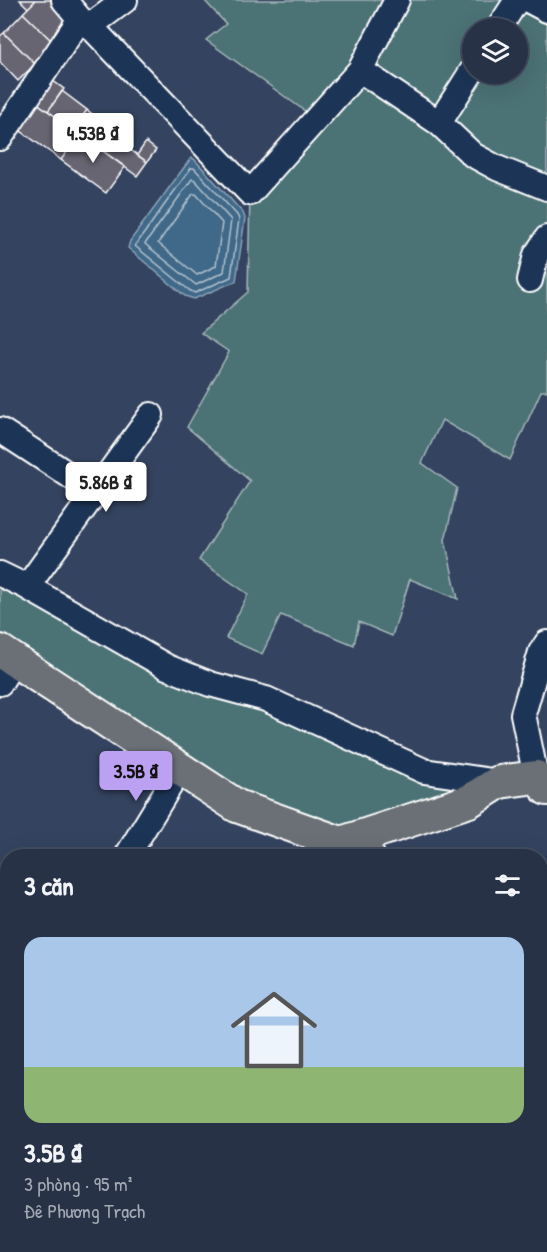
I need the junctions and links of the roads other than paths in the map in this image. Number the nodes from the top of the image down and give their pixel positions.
1 (64, 0) edge
2 (125, 0) edge
3 (397, 0) edge
4 (517, 0) edge
5 (528, 0) edge
6 (547, 10) edge
7 (505, 18) edge
8 (85, 23) junction
9 (360, 70) junction
10 (463, 84) edge
11 (439, 123) junction
12 (0, 138) edge
13 (547, 188) edge
14 (547, 238) edge
15 (530, 280) dead end
16 (151, 415) dead end
17 (0, 430) edge
18 (95, 492) junction
19 (0, 574) edge
20 (27, 587) junction
21 (0, 588) edge
22 (547, 643) edge
23 (5, 665) edge
24 (180, 769) junction
25 (499, 782) junction
26 (542, 783) edge
27 (131, 849) edge
28 (336, 849) edge
29 (350, 849) edge

1 - 8 street
2 - 8 street
3 - 9 street
4 - 7 street
5 - 6 street
8 - 9 street
8 - 12 street
9 - 11 street
10 - 11 street
11 - 13 street
14 - 15 street
16 - 18 street
17 - 18 street
18 - 20 street
19 - 20 street
20 - 21 street
20 - 25 street
22 - 26 street
23 - 24 main road
24 - 27 street
24 - 28 main road
25 - 26 main road
25 - 29 main road

